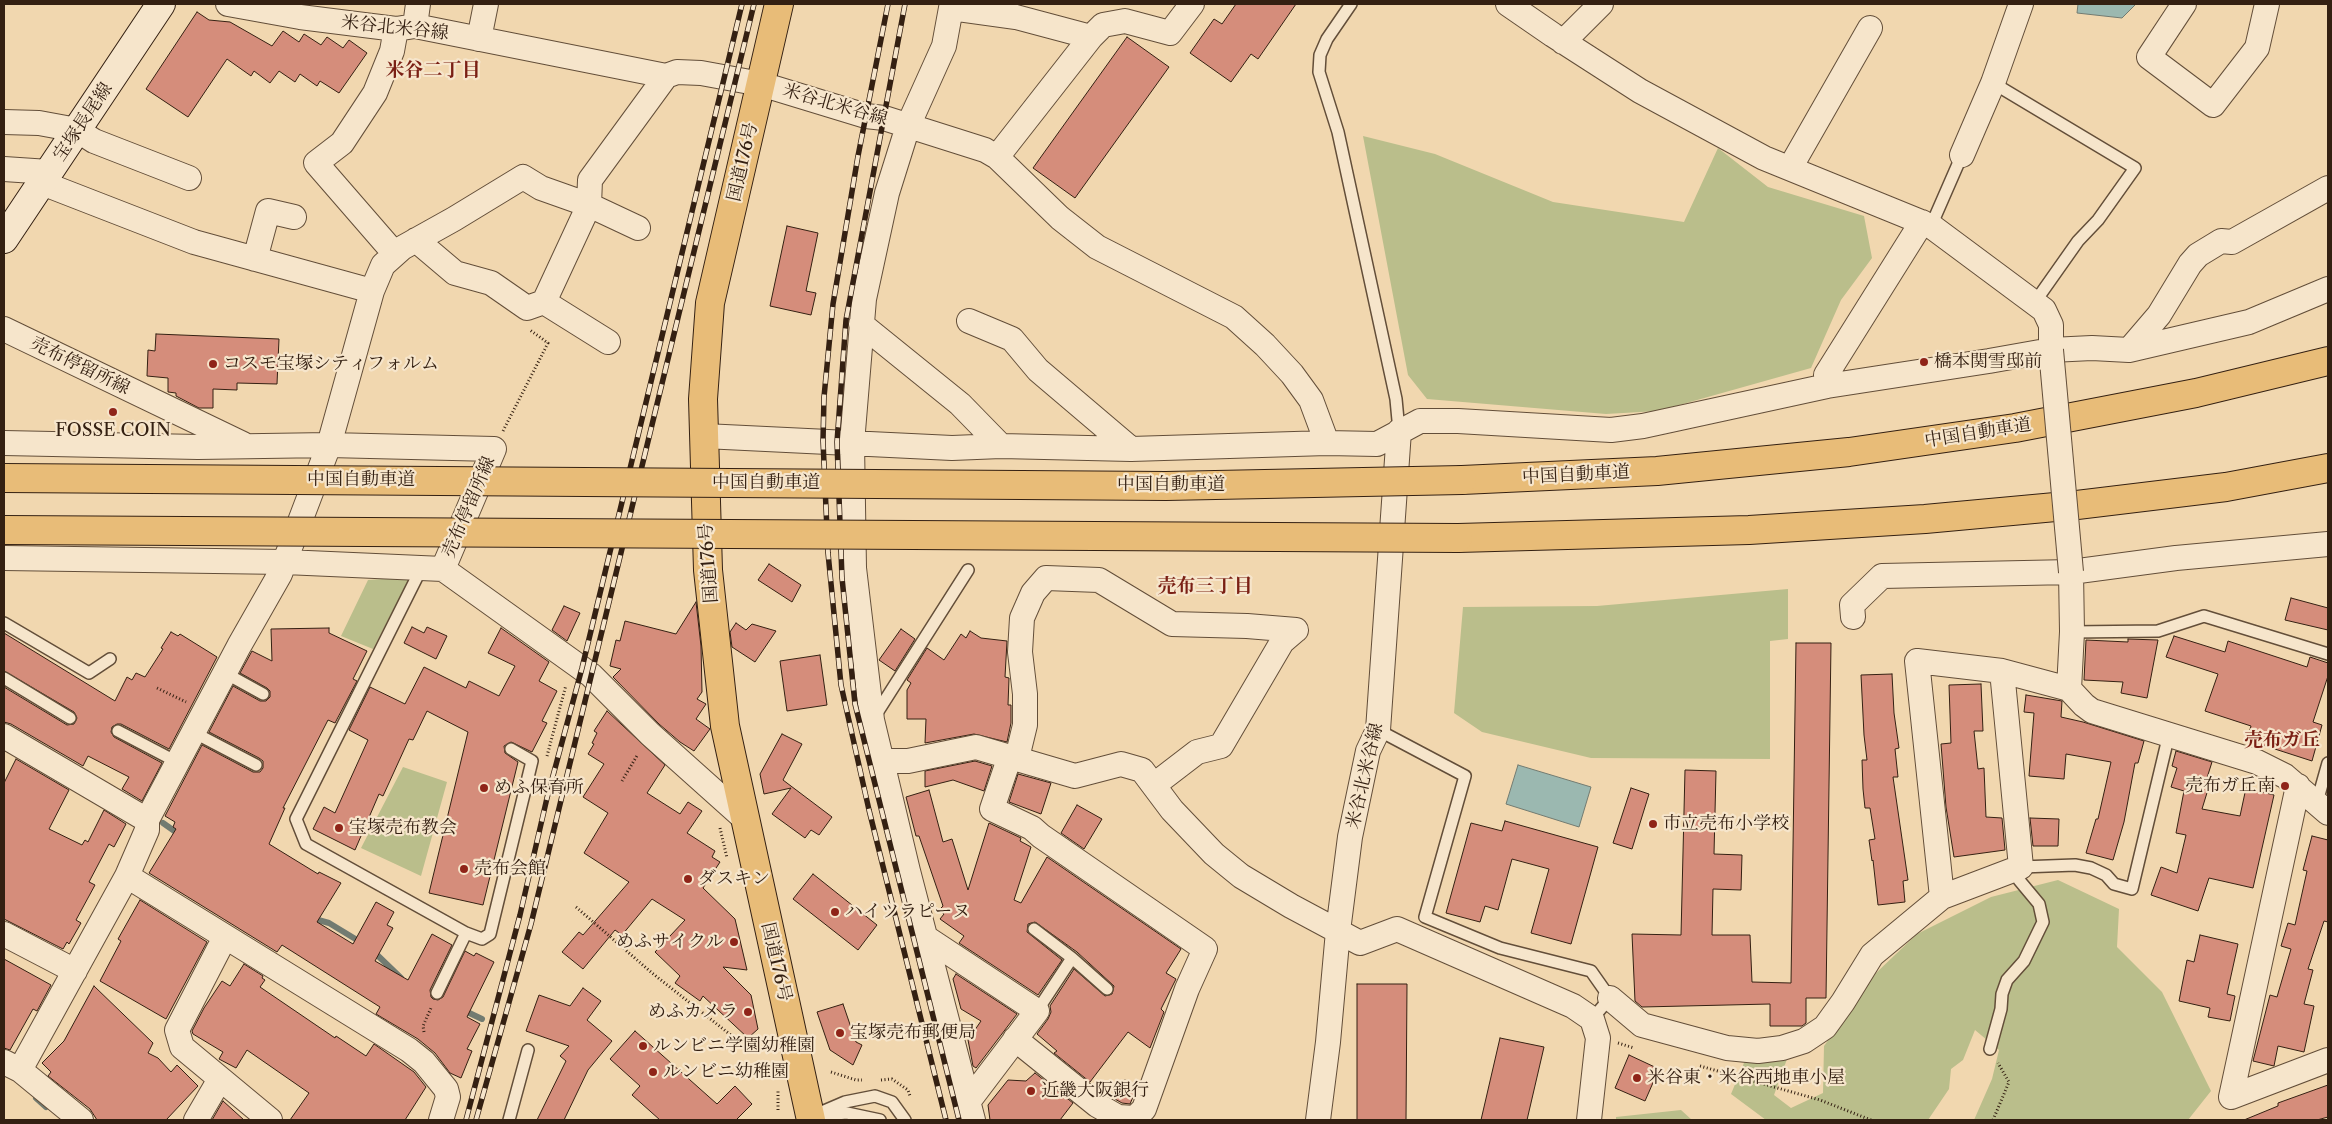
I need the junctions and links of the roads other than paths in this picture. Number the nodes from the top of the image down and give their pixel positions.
1 (161, 4) edge
2 (228, 4) edge
3 (486, 4) edge
4 (780, 4) edge
5 (1192, 4) edge
6 (1351, 4) edge
7 (1508, 4) edge
8 (1601, 4) edge
9 (2022, 4) edge
10 (2184, 4) edge
11 (2267, 4) edge
12 (951, 6) edge
13 (1017, 10) edge
14 (410, 20) edge
15 (1870, 28) dead end
16 (1091, 37) junction
17 (479, 39) junction
18 (1563, 42) junction
19 (666, 76) junction
20 (1993, 83) junction
21 (761, 84) junction
22 (4, 122) edge
23 (908, 126) junction
24 (77, 130) junction
25 (1962, 155) joint
26 (997, 157) junction
27 (1790, 168) junction
28 (4, 170) edge
29 (46, 178) junction
30 (189, 178) dead end
31 (2328, 188) edge
32 (589, 206) junction
33 (294, 217) dead end
34 (1926, 224) junction
35 (638, 228) dead end
36 (4, 239) edge
37 (416, 240) junction
38 (395, 254) junction
39 (255, 259) junction
40 (2328, 289) edge
41 (372, 291) junction
42 (2035, 302) junction
43 (536, 305) junction
44 (969, 321) dead end
45 (862, 324) junction
46 (4, 329) edge
47 (608, 342) dead end
48 (2051, 350) junction
49 (2129, 350) junction
50 (2328, 361) edge
51 (1827, 386) junction
52 (1399, 431) junction
53 (704, 436) junction
54 (852, 443) junction
55 (1327, 443) junction
56 (4, 444) edge
57 (329, 445) junction
58 (246, 446) junction
59 (1001, 446) junction
60 (1131, 448) junction
61 (2328, 468) edge
62 (4, 478) edge
63 (4, 530) edge
64 (2328, 544) edge
65 (4, 558) edge
66 (285, 562) junction
67 (432, 568) junction
68 (968, 570) dead end
69 (2071, 572) junction
70 (1853, 618) dead end
71 (4, 623) edge
72 (2072, 632) junction
73 (2328, 654) edge
74 (110, 658) dead end
75 (2002, 671) junction
76 (225, 673) junction
77 (4, 678) edge
78 (2069, 689) junction
79 (263, 694) dead end
80 (70, 718) dead end
81 (872, 720) junction
82 (199, 722) junction
83 (1378, 730) junction
84 (118, 731) dead end
85 (2169, 734) junction
86 (4, 736) edge
87 (510, 750) dead end
88 (1014, 757) junction
89 (178, 762) junction
90 (882, 762) junction
91 (2328, 763) edge
92 (256, 765) dead end
93 (1154, 785) junction
94 (2298, 786) junction
95 (2323, 808) edge
96 (745, 819) junction
97 (147, 820) junction
98 (2021, 867) junction
99 (128, 876) junction
100 (1942, 897) junction
101 (1034, 929) dead end
102 (1338, 931) junction
103 (466, 933) junction
104 (4, 934) edge
105 (224, 937) junction
106 (925, 937) junction
107 (1072, 958) junction
108 (75, 971) junction
109 (1107, 990) dead end
110 (436, 997) road end
111 (1610, 998) junction
112 (1037, 1011) junction
113 (1595, 1028) junction
114 (1015, 1040) junction
115 (1990, 1049) road end
116 (528, 1050) dead end
117 (2328, 1060) edge
118 (12, 1066) edge
119 (220, 1079) junction
120 (970, 1111) edge
121 (58, 1112) edge
122 (806, 1119) edge
123 (81, 1120) edge
124 (196, 1120) edge
125 (270, 1120) edge
126 (441, 1120) edge
127 (509, 1120) edge
128 (880, 1120) edge
129 (905, 1120) edge
130 (1318, 1120) edge
131 (1589, 1120) edge

1 - 24 street, 宝塚長尾線
2 - 14 street, 米谷北米谷線
3 - 17 street
4 - 21 highway, 国道176号
5 - 16 street
6 - 52 lane
7 - 18 street
8 - 18 street
9 - 20 street
10 - 11 street
12 - 13 street
12 - 23 street
13 - 16 street
14 - 17 street, 米谷北米谷線
14 - 38 street
15 - 27 street
16 - 26 street
17 - 19 street, 米谷北米谷線
18 - 27 street
19 - 21 street, 米谷北米谷線
19 - 32 street
20 - 25 street
20 - 42 lane
21 - 23 street, 米谷北米谷線
21 - 53 highway, 国道176号
22 - 24 street
23 - 26 street, 米谷北米谷線
23 - 45 street
24 - 29 street, 宝塚長尾線
24 - 30 street
25 - 34 lane
26 - 55 street, 米谷北米谷線
27 - 34 street
28 - 29 street
29 - 36 street, 宝塚長尾線
29 - 39 street
31 - 49 street
32 - 35 street
32 - 37 street
32 - 43 street
33 - 39 street
34 - 42 street
34 - 51 street
37 - 38 street
37 - 43 street
38 - 41 street
39 - 41 street
40 - 49 street
41 - 57 street
42 - 48 street
43 - 47 street
44 - 60 street
45 - 54 street
45 - 59 street
46 - 58 street, 売布停留所線
48 - 49 street
48 - 51 street
48 - 69 street, bridge
50 - 62 highway, 中国自動車道, bridge
51 - 52 street
52 - 55 street
52 - 83 street, 米谷北米谷線
53 - 54 street
53 - 96 highway, 国道176号
54 - 59 street
54 - 81 street
55 - 60 street
56 - 58 street
57 - 58 street, 売布停留所線
57 - 66 street
57 - 67 street, 売布停留所線
59 - 60 street
61 - 63 highway, bridge
64 - 69 street
65 - 66 street
66 - 67 street
66 - 76 street
67 - 96 street, 売布停留所線
67 - 103 lane
68 - 81 lane
69 - 70 street
69 - 72 street
71 - 74 lane
72 - 73 lane
72 - 78 street
75 - 78 street
75 - 98 street
75 - 100 street
76 - 79 lane
76 - 82 street
77 - 80 lane
78 - 85 street
81 - 90 street
82 - 89 street
82 - 92 lane
83 - 102 street, 米谷北米谷線
83 - 111 lane
84 - 89 lane
85 - 94 street
85 - 98 lane
86 - 97 street
87 - 103 lane
88 - 90 street
88 - 93 street
88 - 93 street
88 - 114 street
89 - 97 street
90 - 106 street
91 - 95 lane
93 - 102 street
94 - 95 street
94 - 117 street
96 - 122 highway, 国道176号
97 - 99 street
98 - 100 street
98 - 115 lane
99 - 105 street
99 - 108 street
100 - 111 street
101 - 107 lane
102 - 113 street
102 - 130 street, 米谷北米谷線
103 - 110 lane
104 - 108 street
105 - 119 street
105 - 126 street
106 - 112 street
106 - 120 street
107 - 109 lane
107 - 112 lane
108 - 118 street
111 - 113 lane
112 - 114 street
113 - 131 street
114 - 120 street
116 - 127 lane
118 - 121 street
119 - 124 street
119 - 125 street
121 - 123 street
122 - 128 lane
122 - 129 lane

